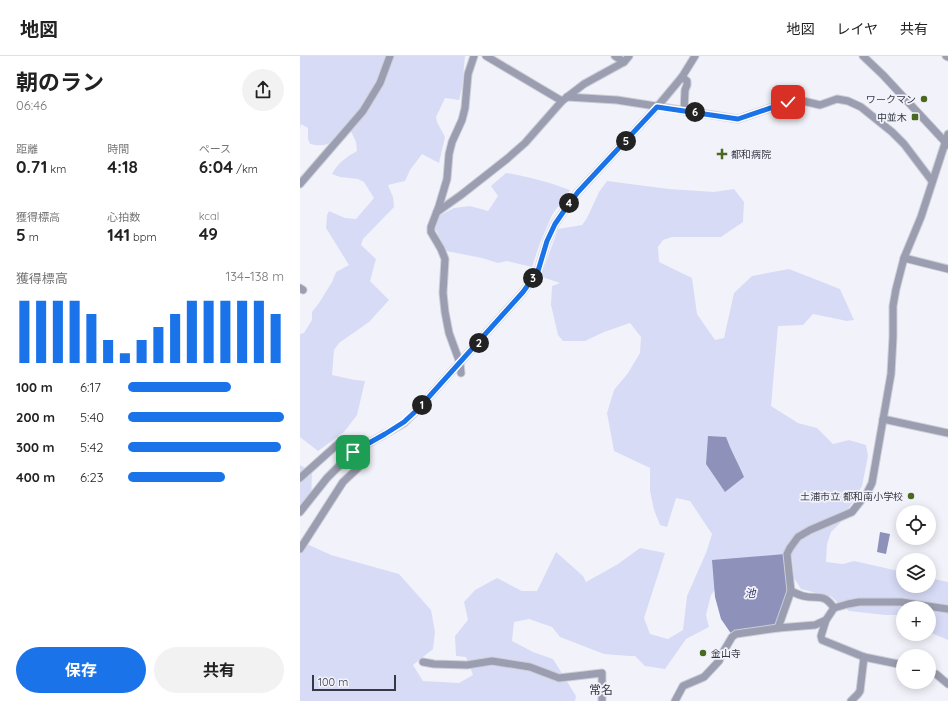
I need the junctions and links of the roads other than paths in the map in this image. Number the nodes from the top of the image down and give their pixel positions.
1 (390, 56) edge
2 (474, 56) edge
3 (486, 56) edge
4 (615, 56) edge
5 (629, 56) edge
6 (695, 56) edge
7 (863, 56) edge
8 (624, 62) junction
9 (682, 77) junction
10 (564, 99) junction
11 (657, 107) junction
12 (684, 111) junction
13 (948, 134) edge
14 (947, 144) edge
15 (932, 181) junction
16 (300, 184) edge
17 (437, 212) junction
18 (904, 258) junction
19 (948, 269) edge
20 (460, 363) junction
21 (461, 373) dead end
22 (883, 419) junction
23 (948, 433) edge
24 (353, 452) junction
25 (300, 478) edge
26 (300, 512) edge
27 (300, 548) edge
28 (791, 591) junction
29 (834, 608) junction
30 (948, 609) edge
31 (826, 620) junction
32 (778, 628) junction
33 (864, 657) junction
34 (423, 662) dead end
35 (896, 664) edge
36 (936, 674) edge
37 (948, 684) edge
38 (602, 701) edge
39 (675, 701) edge
40 (851, 701) edge

1 - 16 street
2 - 17 street
3 - 10 street
4 - 8 street
5 - 8 street
6 - 9 street
7 - 14 street
8 - 10 street
9 - 11 street
9 - 12 street
10 - 11 street
10 - 17 street
11 - 12 street
11 - 20 street
12 - 15 street
13 - 14 street
14 - 15 street
15 - 18 street
17 - 20 street
18 - 19 street
18 - 22 street
20 - 21 street
20 - 24 street
22 - 23 street
22 - 28 street
24 - 25 street
24 - 26 street
24 - 27 street
28 - 29 street
28 - 32 street
29 - 30 street
29 - 31 street
31 - 32 street
31 - 33 street
32 - 39 street
33 - 35 street
33 - 40 street
34 - 38 street
36 - 37 street

